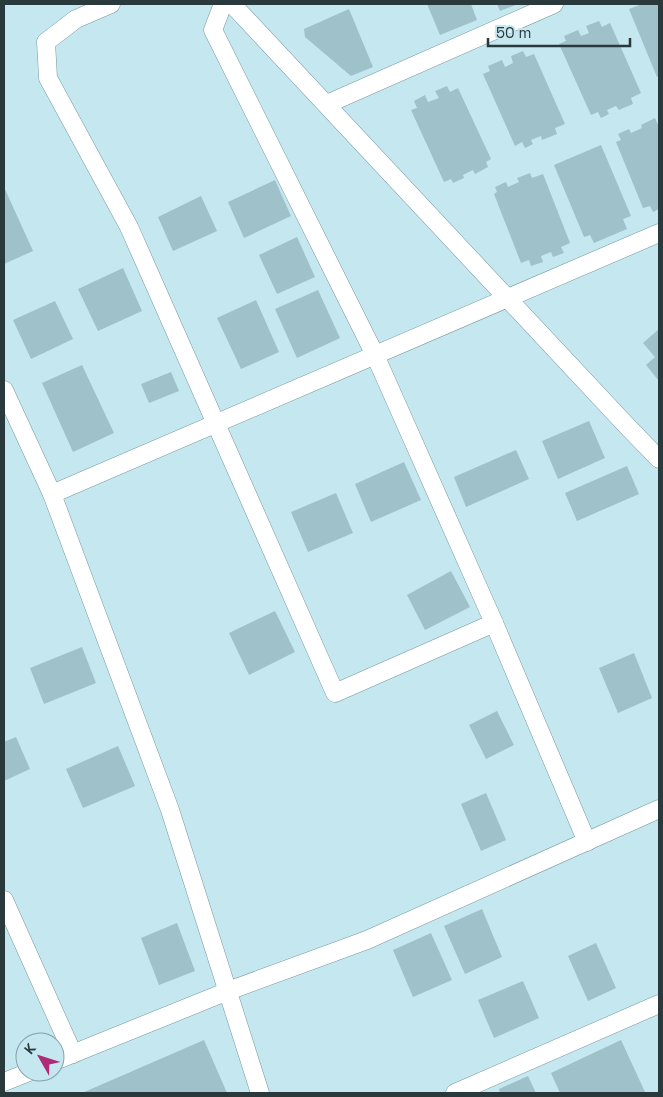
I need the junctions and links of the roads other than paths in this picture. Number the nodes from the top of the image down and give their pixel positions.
1 (111, 4) edge
2 (223, 4) edge
3 (232, 4) edge
4 (554, 4) edge
5 (327, 104) junction
6 (659, 233) edge
7 (507, 298) junction
8 (376, 355) junction
9 (4, 390) edge
10 (216, 423) junction
11 (659, 458) edge
12 (52, 494) junction
13 (494, 622) junction
14 (659, 809) edge
15 (587, 842) junction
16 (4, 900) edge
17 (228, 991) junction
18 (659, 1004) edge
19 (73, 1054) junction
20 (65, 1057) edge
21 (260, 1093) edge
22 (455, 1093) edge

1 - 10 street
2 - 8 street
3 - 5 street
4 - 5 street
5 - 7 street
6 - 7 street
7 - 8 street
7 - 11 street
8 - 10 street
8 - 13 street
9 - 12 street
10 - 12 street
10 - 13 street
12 - 17 street
13 - 15 street
14 - 15 street
15 - 17 street
16 - 19 street
17 - 19 street
17 - 21 street
18 - 22 street
19 - 20 street

